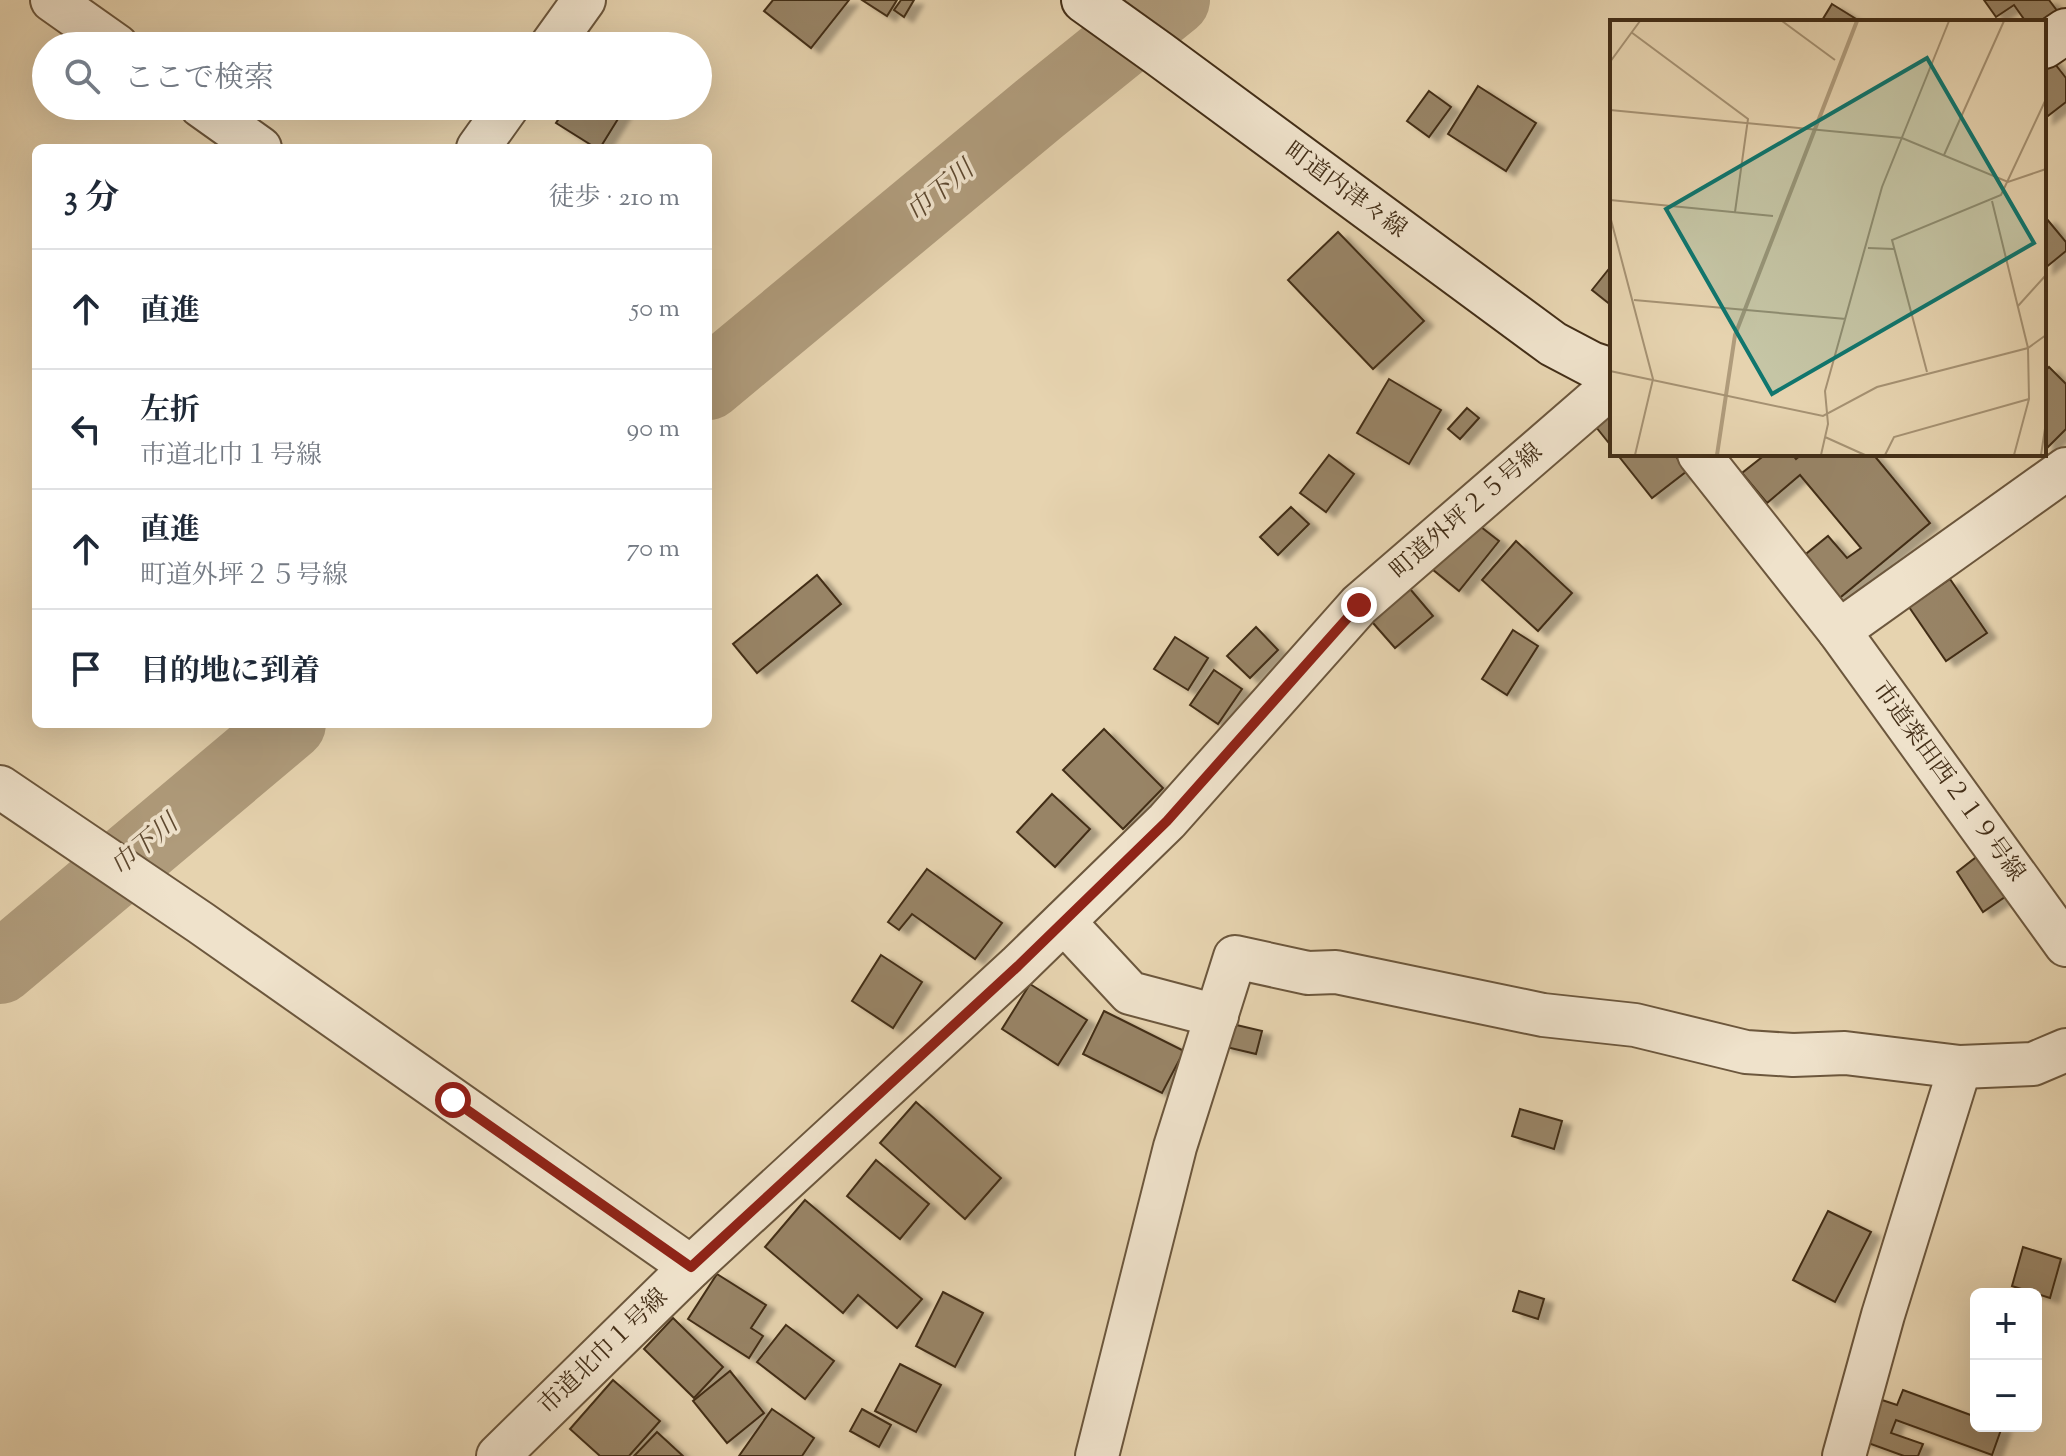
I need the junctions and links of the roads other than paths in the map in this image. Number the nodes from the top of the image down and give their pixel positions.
1 (52, 0) edge
2 (584, 0) edge
3 (1093, 7) edge
4 (2066, 31) edge
5 (97, 32) edge
6 (561, 32) edge
7 (2046, 45) edge
8 (221, 120) edge
9 (498, 120) edge
10 (254, 144) edge
11 (481, 144) edge
12 (1610, 370) edge
13 (1610, 388) edge
14 (1701, 456) edge
15 (2066, 469) edge
16 (1834, 625) junction
17 (0, 787) edge
18 (1064, 922) junction
19 (2066, 945) edge
20 (1217, 1016) junction
21 (2066, 1050) edge
22 (1960, 1067) junction
23 (691, 1267) junction
24 (498, 1456) edge
25 (1097, 1456) edge
26 (1844, 1456) edge

1 - 5 street
2 - 6 street
3 - 12 street, 町道内津々線
4 - 7 street
8 - 10 street
9 - 11 street
13 - 18 street, 町道外坪２５号線
14 - 16 street, 市道楽田西２１９号線
15 - 16 street
16 - 19 street, 市道楽田西２１９号線
17 - 23 street
18 - 20 street
18 - 23 street, 市道北巾１号線
20 - 22 street
20 - 25 street
21 - 22 street
22 - 26 street
23 - 24 street, 市道北巾１号線

